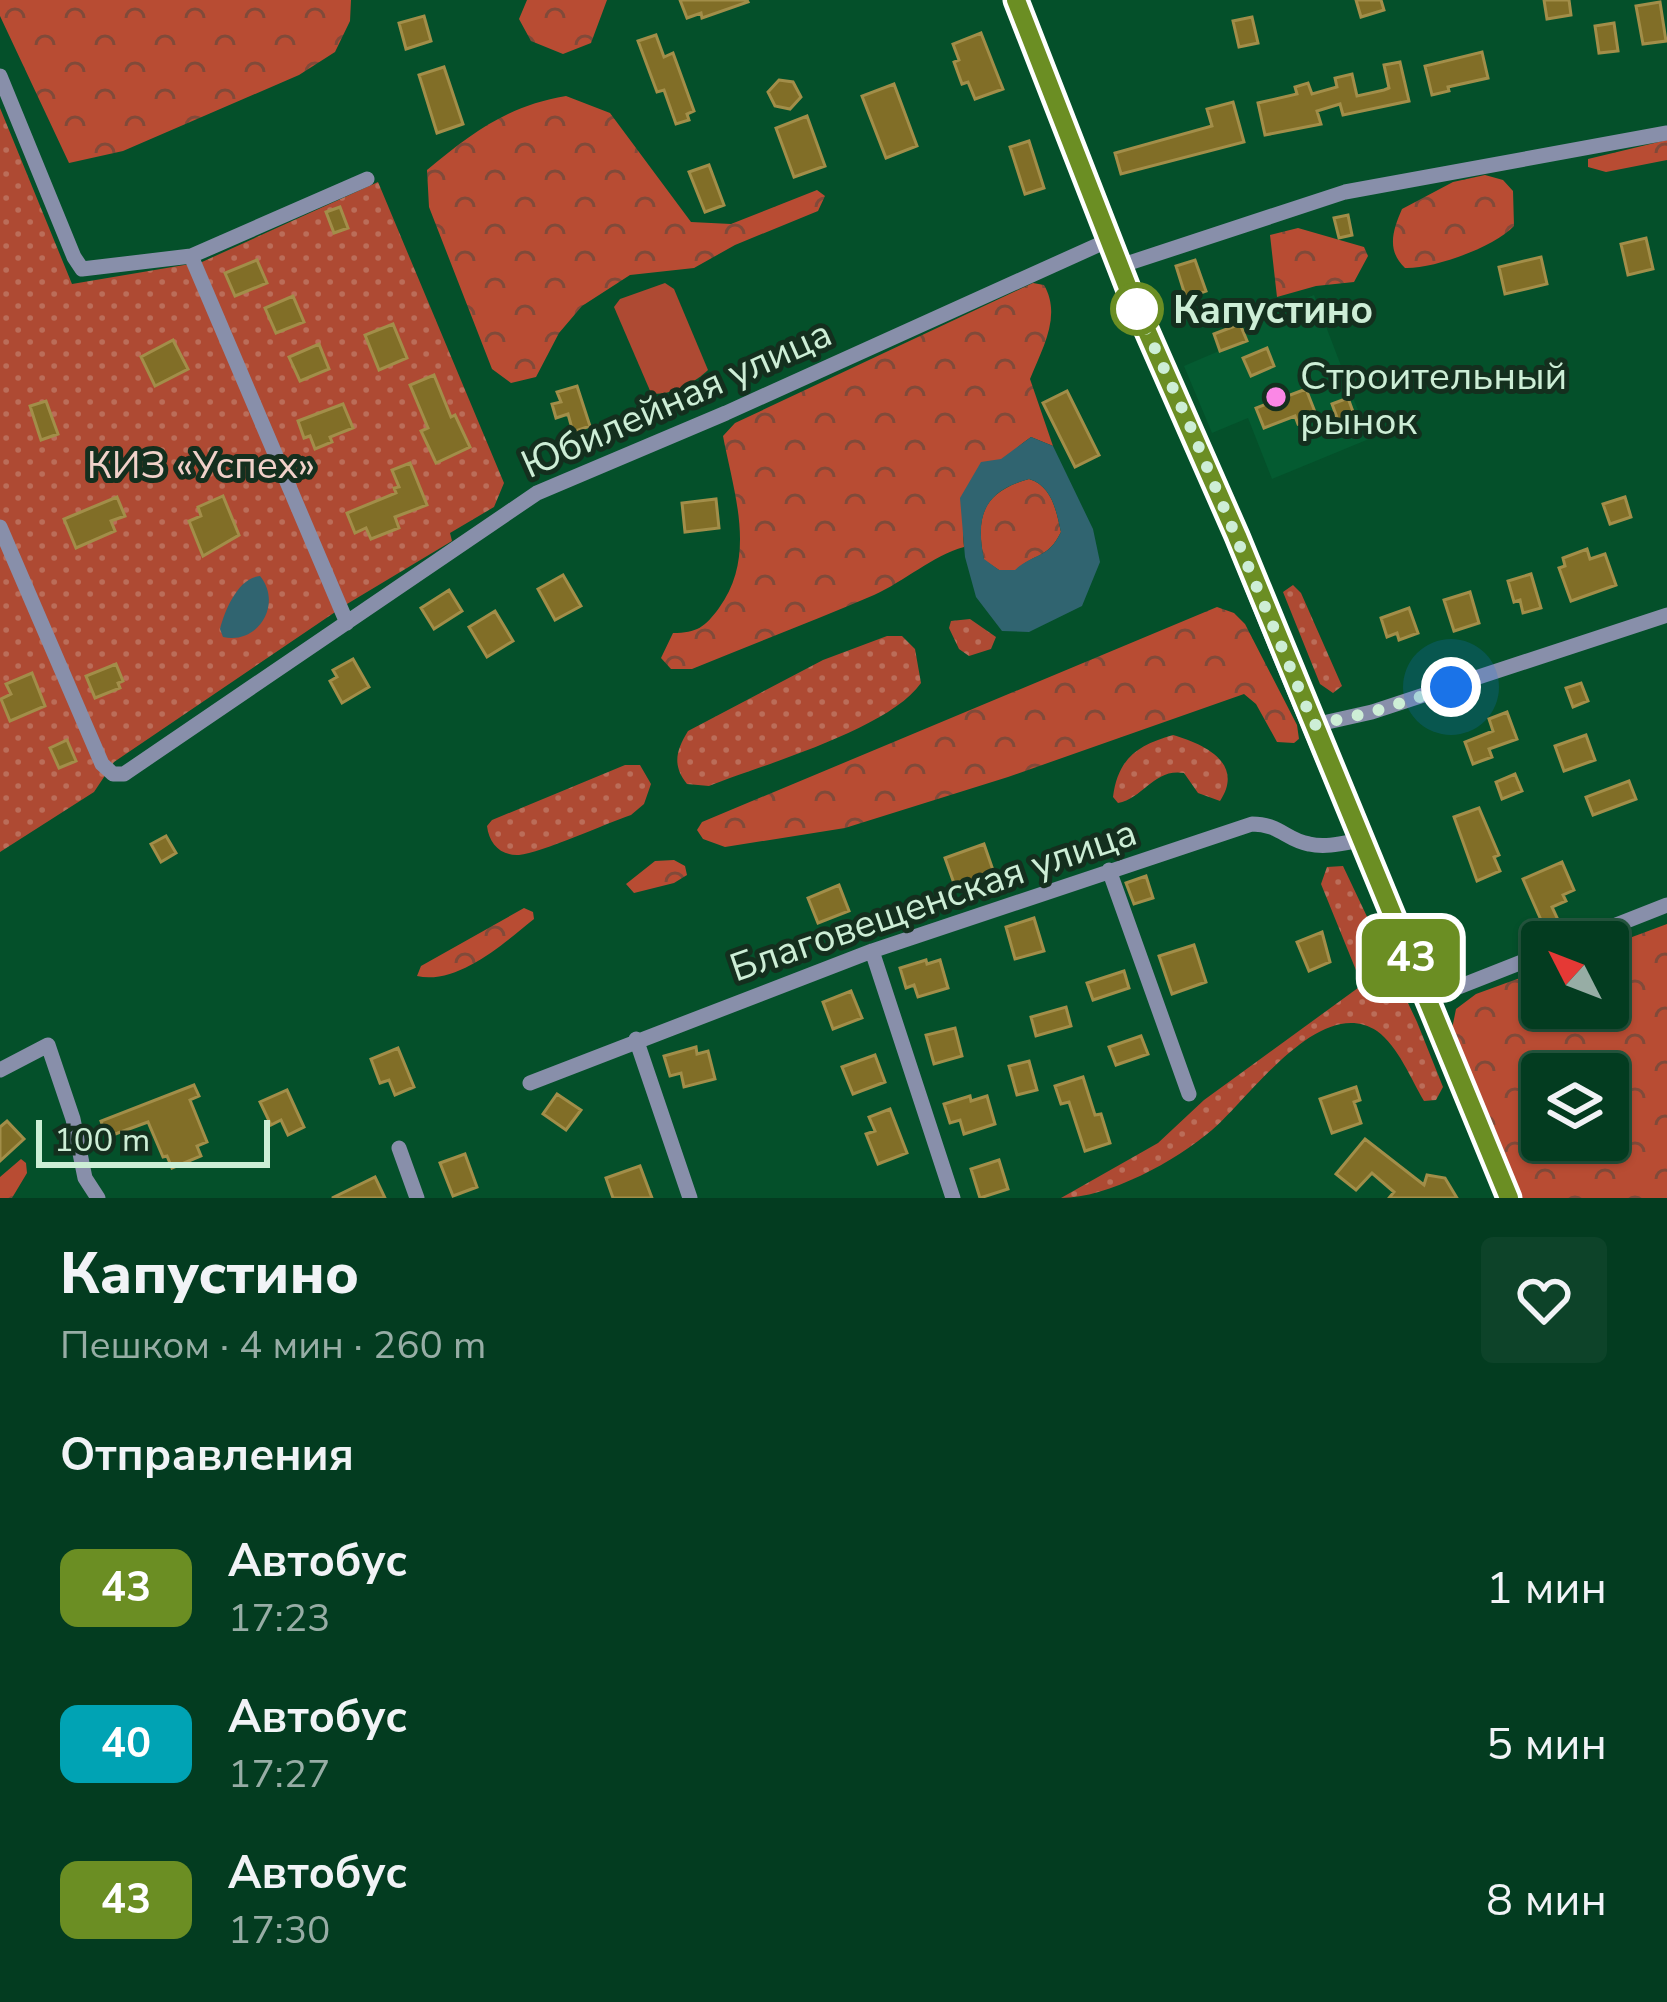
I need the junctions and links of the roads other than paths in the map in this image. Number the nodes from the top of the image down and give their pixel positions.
1 (1016, 0) edge
2 (0, 76) edge
3 (1667, 133) edge
4 (367, 179) dead end
5 (1109, 241) junction
6 (191, 256) junction
7 (1120, 266) junction
8 (0, 527) edge
9 (1667, 615) edge
10 (347, 622) junction
11 (1314, 725) junction
12 (1360, 840) junction
13 (1109, 871) junction
14 (1667, 905) edge
15 (1626, 921) edge
16 (872, 951) junction
17 (1521, 962) edge
18 (1428, 999) junction
19 (636, 1039) junction
20 (0, 1070) edge
21 (530, 1083) dead end
22 (1189, 1094) dead end
23 (398, 1148) dead end
24 (98, 1198) edge
25 (417, 1198) edge
26 (690, 1198) edge
27 (953, 1198) edge
28 (1509, 1198) edge

1 - 5 main road
2 - 6 street
3 - 7 street
4 - 6 street
5 - 7 main road
5 - 10 street, Юбилейная улица
6 - 10 street
7 - 11 main road
8 - 10 street, Юбилейная улица
9 - 11 street
11 - 12 main road
12 - 13 street, Благовещенская улица
12 - 18 main road
13 - 16 street, Благовещенская улица
13 - 22 street
14 - 15 street
16 - 19 street, Благовещенская улица
16 - 27 street
17 - 18 street
18 - 28 main road
19 - 21 street, Благовещенская улица
19 - 26 street
20 - 24 street
23 - 25 street

